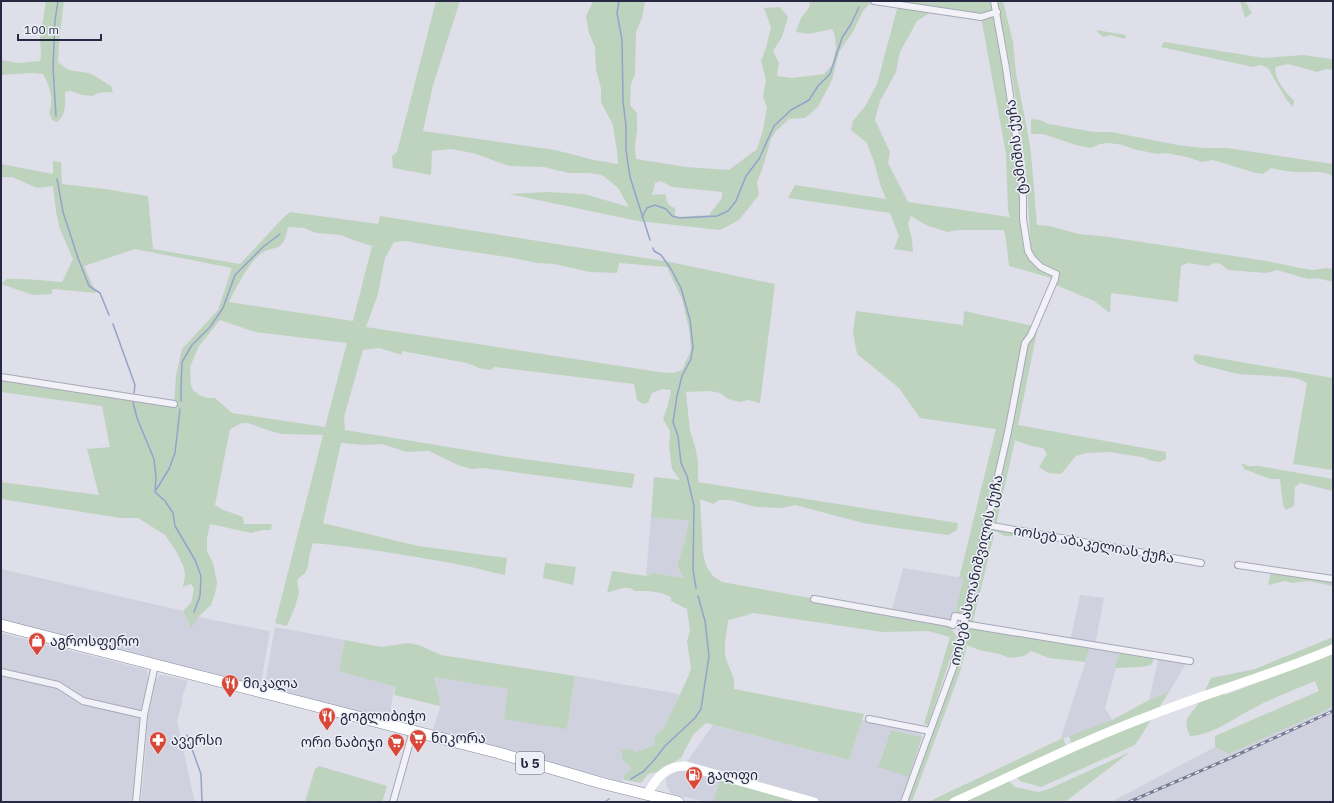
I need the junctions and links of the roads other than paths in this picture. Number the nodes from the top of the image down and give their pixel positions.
1 (874, 1) edge
2 (994, 1) edge
3 (997, 12) junction
4 (1055, 279) joint
5 (1, 377) edge
6 (174, 404) dead end
7 (987, 525) junction
8 (1201, 563) dead end
9 (1238, 565) dead end
10 (1333, 579) edge
11 (814, 599) dead end
12 (965, 621) junction
13 (1, 625) edge
14 (953, 625) junction
15 (962, 634) junction
16 (1333, 648) edge
17 (1190, 661) dead end
18 (154, 665) junction
19 (1, 672) edge
20 (144, 715) junction
21 (870, 719) dead end
22 (413, 731) junction
23 (930, 732) junction
24 (647, 794) junction
25 (136, 802) edge
26 (393, 802) edge
27 (678, 802) edge
28 (814, 802) edge
29 (904, 802) edge
30 (954, 802) edge

1 - 3 street
2 - 3 street, ტამიშის ქუჩა
3 - 4 street, ტამიშის ქუჩა
4 - 7 street, იოსებ ასლანიშვილის ქუჩა
5 - 6 street
7 - 8 street, იოსებ აბაკელიას ქუჩა
7 - 12 street, იოსებ ასლანიშვილის ქუჩა
9 - 10 street
11 - 14 street
12 - 14 street
12 - 15 street, იოსებ ასლანიშვილის ქუჩა
12 - 17 street
13 - 18 highway, ს 5
14 - 15 street
15 - 23 street, იოსებ ასლანიშვილის ქუჩა
16 - 30 street
18 - 20 street
18 - 22 highway, ს 5
19 - 20 street
20 - 25 street
21 - 23 street
22 - 24 highway, ს 5
22 - 26 street
23 - 29 street, იოსებ ასლანიშვილის ქუჩა
24 - 27 highway, ს 5
24 - 28 street

